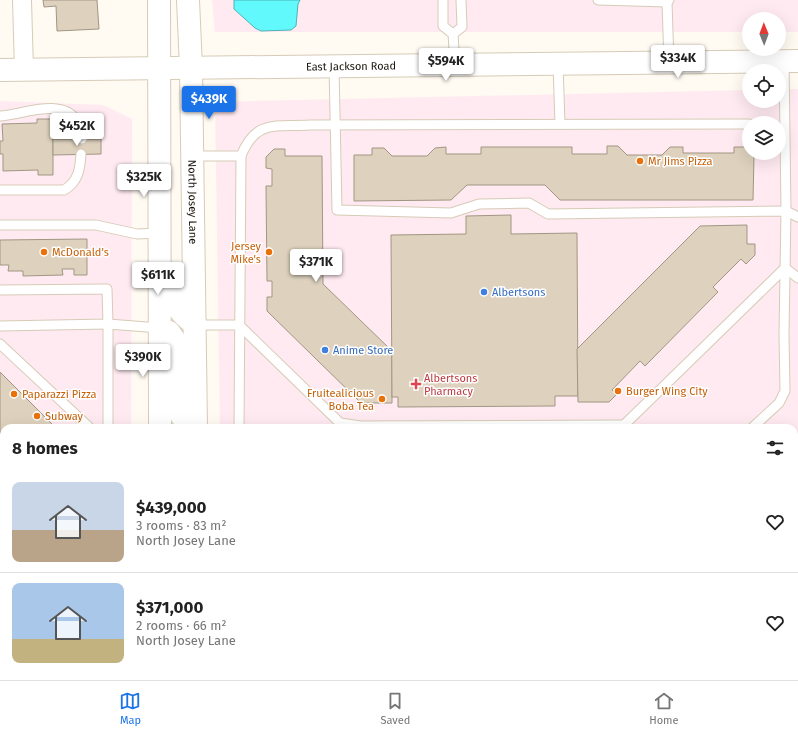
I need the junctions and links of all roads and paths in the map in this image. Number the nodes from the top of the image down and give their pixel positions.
1 (22, 0) edge
2 (159, 0) edge
3 (188, 0) edge
4 (443, 0) edge
5 (461, 0) edge
6 (598, 0) edge
7 (668, 1) edge
8 (453, 34) junction
9 (791, 61) edge
10 (669, 63) junction
11 (558, 64) junction
12 (455, 65) junction
13 (334, 66) junction
14 (160, 68) junction
15 (191, 68) junction
16 (0, 70) edge
17 (24, 70) junction
18 (0, 116) edge
19 (783, 116) edge
20 (560, 124) junction
21 (742, 124) edge
22 (334, 125) junction
23 (82, 139) dead end
24 (81, 154) dead end
25 (193, 156) junction
26 (241, 156) junction
27 (784, 160) edge
28 (0, 190) edge
29 (786, 211) junction
30 (798, 216) edge
31 (0, 225) edge
32 (161, 233) junction
33 (785, 268) junction
34 (798, 278) edge
35 (0, 290) edge
36 (108, 324) junction
37 (196, 325) junction
38 (239, 325) junction
39 (0, 326) edge
40 (160, 328) junction
41 (0, 344) edge
42 (86, 424) edge
43 (108, 424) edge
44 (160, 424) edge
45 (188, 424) edge
46 (196, 424) edge
47 (239, 424) edge
48 (351, 424) edge
49 (628, 424) edge
50 (756, 424) edge

1 - 17 street
2 - 14 main road
3 - 15 main road, North Josey Lane
4 - 8 lane
5 - 8 lane
6 - 7 lane
7 - 10 lane
8 - 12 lane
9 - 10 main road, East Jackson Road
9 - 19 lane
10 - 11 main road, East Jackson Road
11 - 12 main road, East Jackson Road
11 - 20 lane
12 - 13 main road, East Jackson Road
13 - 15 main road, East Jackson Road
13 - 22 lane
14 - 15 main road, East Jackson Road
14 - 17 main road, East Jackson Road
14 - 32 main road
15 - 25 main road, North Josey Lane
16 - 17 main road, East Jackson Road
18 - 23 lane
20 - 21 lane
20 - 22 lane
22 - 26 lane
22 - 29 lane
24 - 28 lane
25 - 26 lane
25 - 37 main road, North Josey Lane
26 - 38 lane
27 - 29 lane
29 - 30 lane
29 - 33 lane
31 - 32 lane
32 - 37 main road
32 - 40 main road
33 - 34 lane
33 - 49 lane
33 - 50 lane
35 - 36 lane
36 - 39 lane
36 - 40 lane
36 - 43 lane
37 - 38 lane
37 - 46 main road, North Josey Lane
38 - 47 lane
38 - 48 lane
40 - 44 main road
40 - 45 main road
41 - 42 lane

